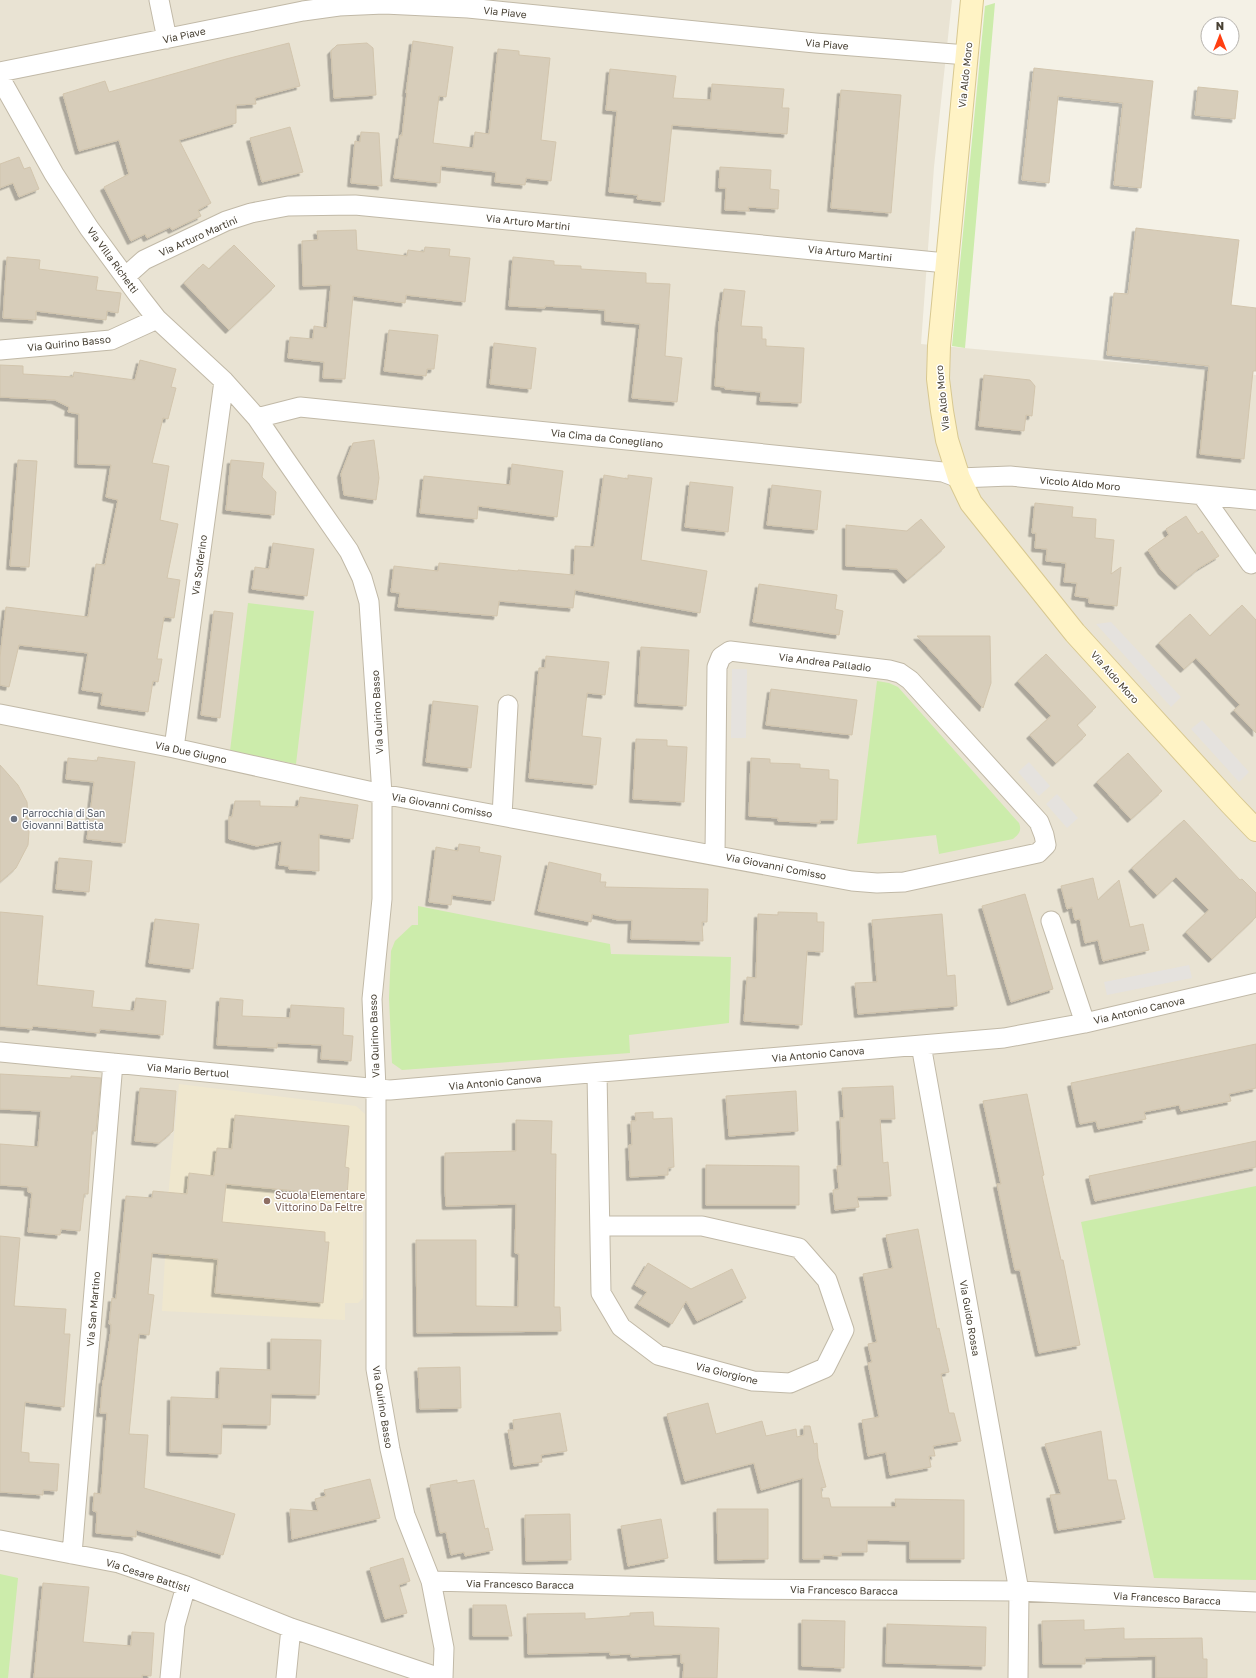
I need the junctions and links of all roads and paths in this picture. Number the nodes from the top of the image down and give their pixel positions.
1 (159, 0) edge
2 (972, 0) edge
3 (468, 4) edge
4 (167, 39) junction
5 (967, 55) junction
6 (0, 72) edge
7 (0, 78) edge
8 (946, 263) junction
9 (125, 276) junction
10 (157, 319) junction
11 (0, 350) edge
12 (224, 381) junction
13 (256, 418) junction
14 (959, 478) junction
15 (1202, 495) junction
16 (1256, 500) edge
17 (1251, 564) dead end
18 (508, 705) dead end
19 (0, 714) edge
20 (174, 748) junction
21 (382, 794) junction
22 (502, 816) junction
23 (1256, 830) edge
24 (1046, 845) joint
25 (715, 855) junction
26 (1052, 921) dead end
27 (1256, 983) edge
28 (1085, 1023) junction
29 (921, 1045) junction
30 (0, 1052) edge
31 (114, 1063) junction
32 (597, 1073) junction
33 (376, 1088) junction
34 (601, 1226) junction
35 (0, 1540) edge
36 (72, 1554) junction
37 (431, 1582) junction
38 (186, 1586) junction
39 (1019, 1591) junction
40 (1256, 1602) edge
41 (291, 1628) junction
42 (170, 1678) edge
43 (286, 1678) edge
44 (440, 1678) edge
45 (444, 1678) edge
46 (1018, 1678) edge

1 - 4 street
2 - 5 street, Via Aldo Moro
3 - 4 street, Via Piave
3 - 5 street, Via Piave
4 - 6 street, Via Piave
5 - 8 street, Via Aldo Moro
7 - 9 street, Via Villa Richetti
8 - 9 street, Via Arturo Martini
8 - 14 street, Via Aldo Moro
9 - 10 street, Via Villa Richetti
10 - 11 street, Via Quirino Basso
10 - 12 street, Via Villa Richetti
12 - 13 street, Via Villa Richetti
12 - 20 street, Via Solferino
13 - 14 street, Via Cima da Conegliano
13 - 21 street, Via Quirino Basso
14 - 15 street, Vicolo Aldo Moro
14 - 23 street, Via Aldo Moro
15 - 16 street, Vicolo Aldo Moro
15 - 17 street
18 - 22 street, Via Giovanni Comisso
19 - 20 street, Via Due Giugno
20 - 21 street, Via Due Giugno
21 - 22 street, Via Giovanni Comisso
21 - 33 street, Via Quirino Basso
22 - 25 street, Via Giovanni Comisso
24 - 25 street, Via Giovanni Comisso
24 - 25 street, Via Andrea Palladio
26 - 28 street
27 - 28 street, Via Antonio Canova
28 - 29 street, Via Antonio Canova
29 - 32 street, Via Antonio Canova
29 - 39 street, Via Guido Rossa
30 - 31 street, Via Mario Bertuol
31 - 33 street, Via Mario Bertuol
31 - 36 street, Via San Martino
32 - 33 street, Via Antonio Canova
32 - 34 street, Via Giorgione
33 - 37 street, Via Quirino Basso
34 - 34 street, Via Giorgione
35 - 36 street, Via Cesare Battisti
36 - 38 street, Via Cesare Battisti
37 - 39 street, Via Francesco Baracca
37 - 45 street, Via Quirino Basso
38 - 41 street, Via Cesare Battisti
38 - 42 street
39 - 40 street, Via Francesco Baracca
39 - 46 street, Via Guido Rossa
41 - 43 street
41 - 44 street, Via Cesare Battisti

